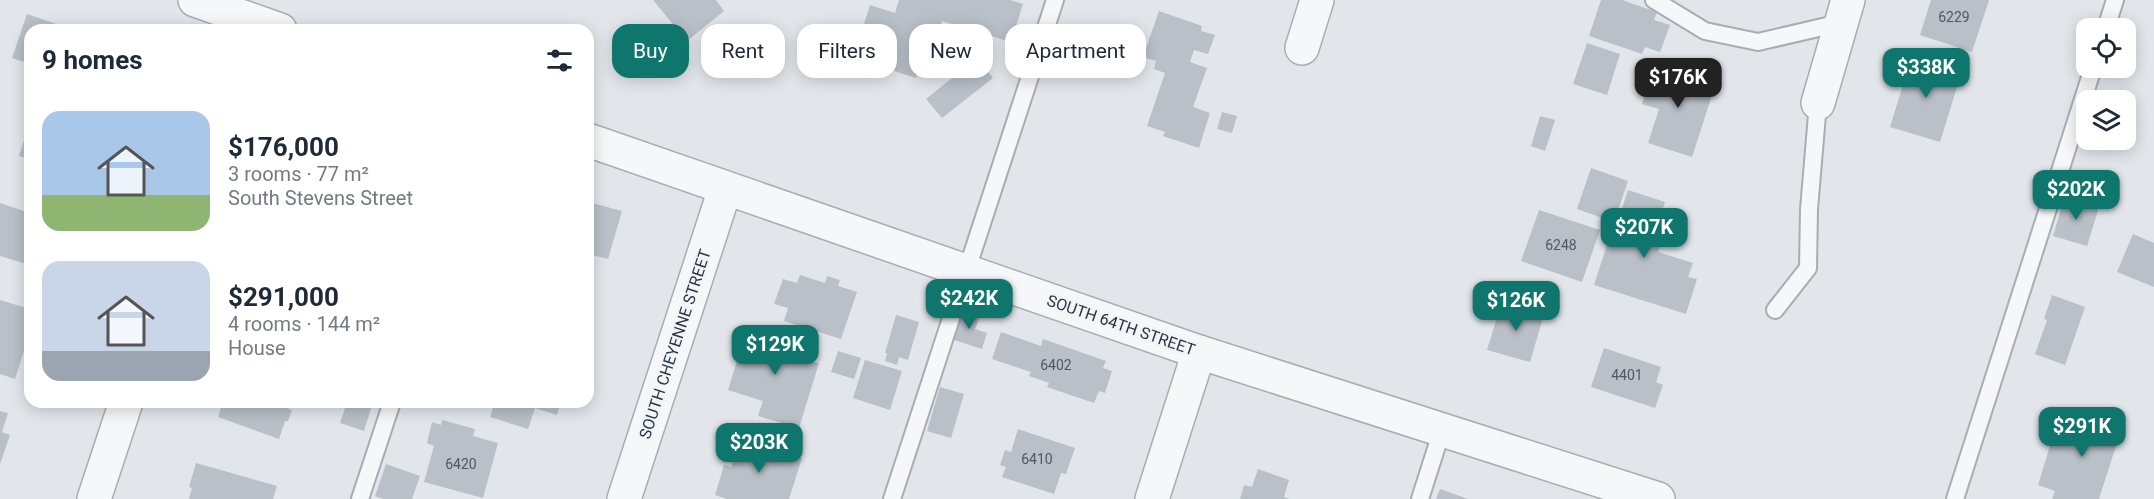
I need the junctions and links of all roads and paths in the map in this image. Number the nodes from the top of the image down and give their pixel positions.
1 (195, 0) edge
2 (1055, 0) edge
3 (1317, 0) edge
4 (1654, 0) edge
5 (2115, 0) edge
6 (1844, 11) edge
7 (2109, 18) edge
8 (252, 24) edge
9 (1302, 48) dead end
10 (2090, 78) edge
11 (1818, 103) joint
12 (594, 142) edge
13 (725, 189) junction
14 (967, 272) junction
15 (1775, 310) dead end
16 (1199, 352) junction
17 (124, 408) edge
18 (390, 408) edge
19 (1442, 430) junction
20 (94, 499) edge
21 (360, 499) edge
22 (624, 499) edge
23 (892, 499) edge
24 (1152, 499) edge
25 (1420, 499) edge
26 (1658, 499) edge
27 (1955, 499) edge

1 - 8 street
2 - 14 lane
3 - 9 street
4 - 6 lane
5 - 7 lane
6 - 11 street
10 - 27 lane
11 - 15 lane
12 - 13 street, SOUTH 64TH STREET
13 - 14 street, SOUTH 64TH STREET
13 - 22 street, SOUTH CHEYENNE STREET
14 - 16 street, SOUTH 64TH STREET
14 - 23 lane
16 - 19 street, SOUTH 64TH STREET
16 - 24 street
17 - 20 street
18 - 21 lane
19 - 25 lane
19 - 26 street, SOUTH 64TH STREET

